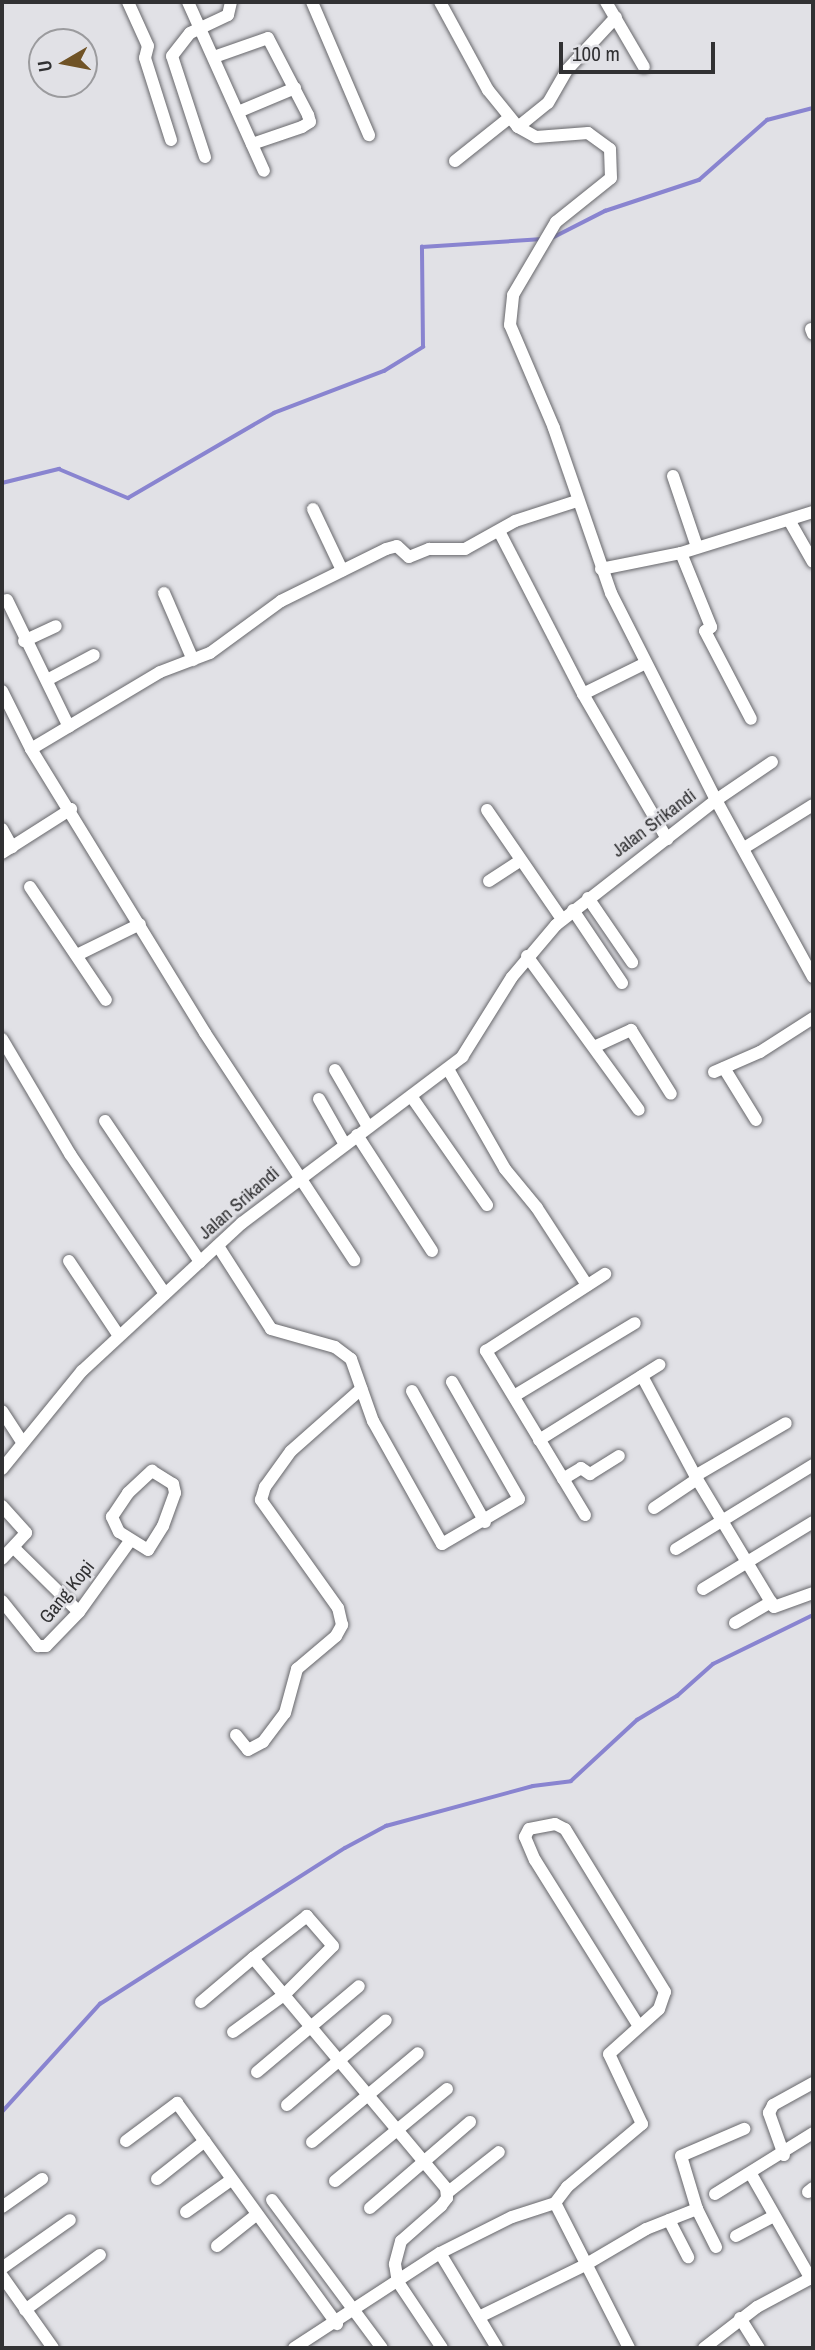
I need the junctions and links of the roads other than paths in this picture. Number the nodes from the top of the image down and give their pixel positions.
1 (128, 2) edge
2 (188, 2) edge
3 (231, 2) edge
4 (312, 2) edge
5 (440, 2) edge
6 (606, 2) edge
7 (616, 17) junction
8 (198, 28) junction
9 (214, 57) junction
10 (644, 67) dead end
11 (295, 88) junction
12 (238, 112) junction
13 (513, 123) junction
14 (369, 135) dead end
15 (171, 140) dead end
16 (252, 144) junction
17 (205, 157) dead end
18 (455, 160) dead end
19 (264, 171) dead end
20 (673, 476) dead end
21 (576, 502) junction
22 (313, 509) dead end
23 (813, 512) edge
24 (789, 520) junction
25 (499, 531) junction
26 (697, 547) junction
27 (681, 553) junction
28 (813, 562) edge
29 (601, 569) junction
30 (342, 570) junction
31 (164, 593) dead end
32 (7, 600) dead end
33 (56, 626) dead end
34 (24, 641) junction
35 (94, 655) dead end
36 (193, 660) junction
37 (644, 664) junction
38 (47, 680) junction
39 (2, 691) edge
40 (583, 694) junction
41 (751, 719) dead end
42 (69, 727) junction
43 (27, 741) junction
44 (772, 762) dead end
45 (716, 800) junction
46 (813, 805) edge
47 (71, 809) junction
48 (487, 810) dead end
49 (2, 829) edge
50 (667, 839) junction
51 (744, 848) junction
52 (7, 850) edge
53 (521, 860) junction
54 (489, 881) dead end
55 (30, 887) dead end
56 (588, 898) junction
57 (568, 915) junction
58 (140, 924) junction
59 (77, 955) junction
60 (527, 956) junction
61 (632, 962) dead end
62 (813, 977) edge
63 (622, 983) dead end
64 (106, 1000) dead end
65 (813, 1018) edge
66 (2, 1039) edge
67 (594, 1047) junction
68 (447, 1069) junction
69 (335, 1070) dead end
70 (671, 1094) dead end
71 (411, 1096) junction
72 (319, 1099) dead end
73 (639, 1111) dead end
74 (756, 1120) dead end
75 (105, 1121) dead end
76 (362, 1131) junction
77 (344, 1143) junction
78 (299, 1177) junction
79 (487, 1205) dead end
80 (218, 1246) junction
81 (432, 1251) dead end
82 (354, 1260) dead end
83 (69, 1261) dead end
84 (200, 1262) junction
85 (605, 1274) dead end
86 (587, 1285) junction
87 (165, 1294) junction
88 (635, 1323) dead end
89 (119, 1336) junction
90 (660, 1365) dead end
91 (642, 1376) junction
92 (452, 1382) dead end
93 (361, 1389) junction
94 (412, 1391) dead end
95 (514, 1396) junction
96 (2, 1412) edge
97 (786, 1423) dead end
98 (540, 1440) junction
99 (23, 1443) junction
100 (619, 1456) dead end
101 (813, 1465) edge
102 (2, 1469) edge
103 (696, 1477) junction
104 (563, 1479) junction
105 (2, 1506) edge
106 (654, 1508) dead end
107 (585, 1515) dead end
108 (722, 1521) junction
109 (485, 1522) junction
110 (813, 1522) edge
111 (131, 1541) junction
112 (14, 1548) junction
113 (676, 1549) dead end
114 (2, 1559) edge
115 (747, 1562) junction
116 (703, 1589) dead end
117 (813, 1593) edge
118 (2, 1601) edge
119 (771, 1602) junction
120 (79, 1612) junction
121 (735, 1623) dead end
122 (236, 1735) dead end
123 (253, 1958) junction
124 (359, 1986) dead end
125 (284, 1995) junction
126 (201, 2002) dead end
127 (386, 2020) dead end
128 (638, 2025) junction
129 (309, 2028) junction
130 (233, 2032) dead end
131 (418, 2053) dead end
132 (339, 2064) junction
133 (257, 2072) dead end
134 (813, 2083) edge
135 (447, 2089) dead end
136 (366, 2095) junction
137 (287, 2105) dead end
138 (470, 2122) dead end
139 (744, 2129) dead end
140 (396, 2130) junction
141 (813, 2133) edge
142 (126, 2141) dead end
143 (205, 2141) junction
144 (312, 2142) dead end
145 (499, 2152) dead end
146 (784, 2155) junction
147 (424, 2163) junction
148 (751, 2174) junction
149 (42, 2179) dead end
150 (157, 2179) dead end
151 (231, 2180) junction
152 (335, 2181) dead end
153 (447, 2193) junction
154 (715, 2194) dead end
155 (272, 2200) dead end
156 (555, 2203) junction
157 (2, 2207) edge
158 (370, 2208) dead end
159 (697, 2209) junction
160 (186, 2212) dead end
161 (256, 2215) junction
162 (774, 2216) junction
163 (70, 2220) dead end
164 (669, 2220) junction
165 (736, 2236) dead end
166 (217, 2246) dead end
167 (716, 2248) dead end
168 (440, 2253) junction
169 (100, 2255) dead end
170 (688, 2257) dead end
171 (585, 2265) junction
172 (2, 2268) edge
173 (2, 2276) edge
174 (812, 2278) edge
175 (398, 2282) junction
176 (25, 2310) junction
177 (356, 2311) junction
178 (478, 2317) junction
179 (740, 2319) junction
180 (337, 2324) junction
181 (52, 2348) edge
182 (294, 2348) edge
183 (382, 2348) edge
184 (442, 2348) edge
185 (497, 2348) edge
186 (629, 2348) edge
187 (704, 2348) edge
188 (759, 2348) edge

1 - 15 street
2 - 8 street
3 - 8 street
4 - 14 street
5 - 13 street
6 - 7 street
7 - 10 street
7 - 13 street
8 - 9 street
8 - 17 street
9 - 11 street
9 - 12 street
11 - 12 street
11 - 16 street
12 - 16 street
13 - 18 street
13 - 21 street, Jalan Srikandi
16 - 19 street
20 - 26 street
21 - 25 street
21 - 29 street, Jalan Srikandi
22 - 30 street
23 - 24 street
24 - 26 street
24 - 28 street
25 - 30 street
25 - 40 street
26 - 27 street
27 - 29 street
27 - 41 street
29 - 37 street, Jalan Srikandi
30 - 36 street
31 - 36 street
32 - 34 street
33 - 34 street
34 - 38 street
35 - 38 street
36 - 42 street
37 - 40 street
37 - 45 street, Jalan Srikandi
38 - 42 street
39 - 43 street
40 - 50 street
42 - 43 street
43 - 47 street
44 - 45 street
45 - 50 street, Jalan Srikandi
45 - 51 street
46 - 51 street
47 - 52 street
47 - 58 street
48 - 53 street
49 - 52 street
50 - 56 street, Jalan Srikandi
51 - 62 street
53 - 54 street
53 - 57 street
55 - 59 street
56 - 57 street, Jalan Srikandi
56 - 61 street
57 - 60 street, Jalan Srikandi
57 - 63 street
58 - 59 street
58 - 78 street
59 - 64 street
60 - 67 street
60 - 68 street, Jalan Srikandi
65 - 74 street
66 - 87 street
67 - 70 street
67 - 73 street
68 - 71 street, Jalan Srikandi
68 - 86 street
69 - 76 street
71 - 76 street, Jalan Srikandi
71 - 79 street
72 - 77 street
75 - 84 street
76 - 77 street, Jalan Srikandi
76 - 81 street
77 - 78 street, Jalan Srikandi
78 - 80 street, Jalan Srikandi
78 - 82 street
80 - 84 street, Jalan Srikandi
80 - 93 street
83 - 89 street
84 - 87 street, Jalan Srikandi
85 - 86 street
86 - 95 street
87 - 89 street, Jalan Srikandi
88 - 95 street
89 - 99 street, Jalan Srikandi
90 - 91 street
91 - 98 street
91 - 103 street
92 - 109 street
93 - 109 street
93 - 122 street
94 - 109 street
95 - 98 street
96 - 99 street
97 - 103 street
98 - 104 street
99 - 102 street, Jalan Srikandi
100 - 104 street
101 - 108 street
103 - 106 street
103 - 108 street
104 - 107 street
105 - 112 street
108 - 113 street
108 - 115 street
110 - 115 street
111 - 111 street
111 - 120 street, Gang Kopi
112 - 114 street
112 - 120 street
115 - 116 street
115 - 119 street
117 - 119 street
118 - 120 street, Gang Kopi
119 - 121 street
123 - 125 street
123 - 125 street
123 - 126 street
124 - 129 street
125 - 129 street
125 - 130 street
127 - 132 street
128 - 128 street
128 - 156 street
129 - 132 street
129 - 133 street
131 - 136 street
132 - 136 street
132 - 137 street
134 - 146 street
135 - 140 street
136 - 140 street
136 - 144 street
138 - 147 street
139 - 159 street
140 - 147 street
140 - 152 street
141 - 146 street
142 - 143 street
143 - 150 street
143 - 151 street
145 - 153 street
146 - 148 street
147 - 153 street
147 - 158 street
148 - 154 street
148 - 162 street
149 - 157 street
151 - 160 street
151 - 161 street
153 - 175 street
155 - 177 street
156 - 168 street
156 - 171 street
159 - 164 street
159 - 167 street
161 - 166 street
161 - 180 street
162 - 165 street
162 - 174 street
163 - 172 street
164 - 170 street
164 - 171 street
168 - 175 street
168 - 178 street
169 - 176 street
171 - 178 street
171 - 186 street
173 - 176 street
174 - 179 street
175 - 177 street
175 - 184 street
176 - 181 street
177 - 180 street
177 - 183 street
178 - 185 street
179 - 187 street
179 - 188 street
180 - 182 street

